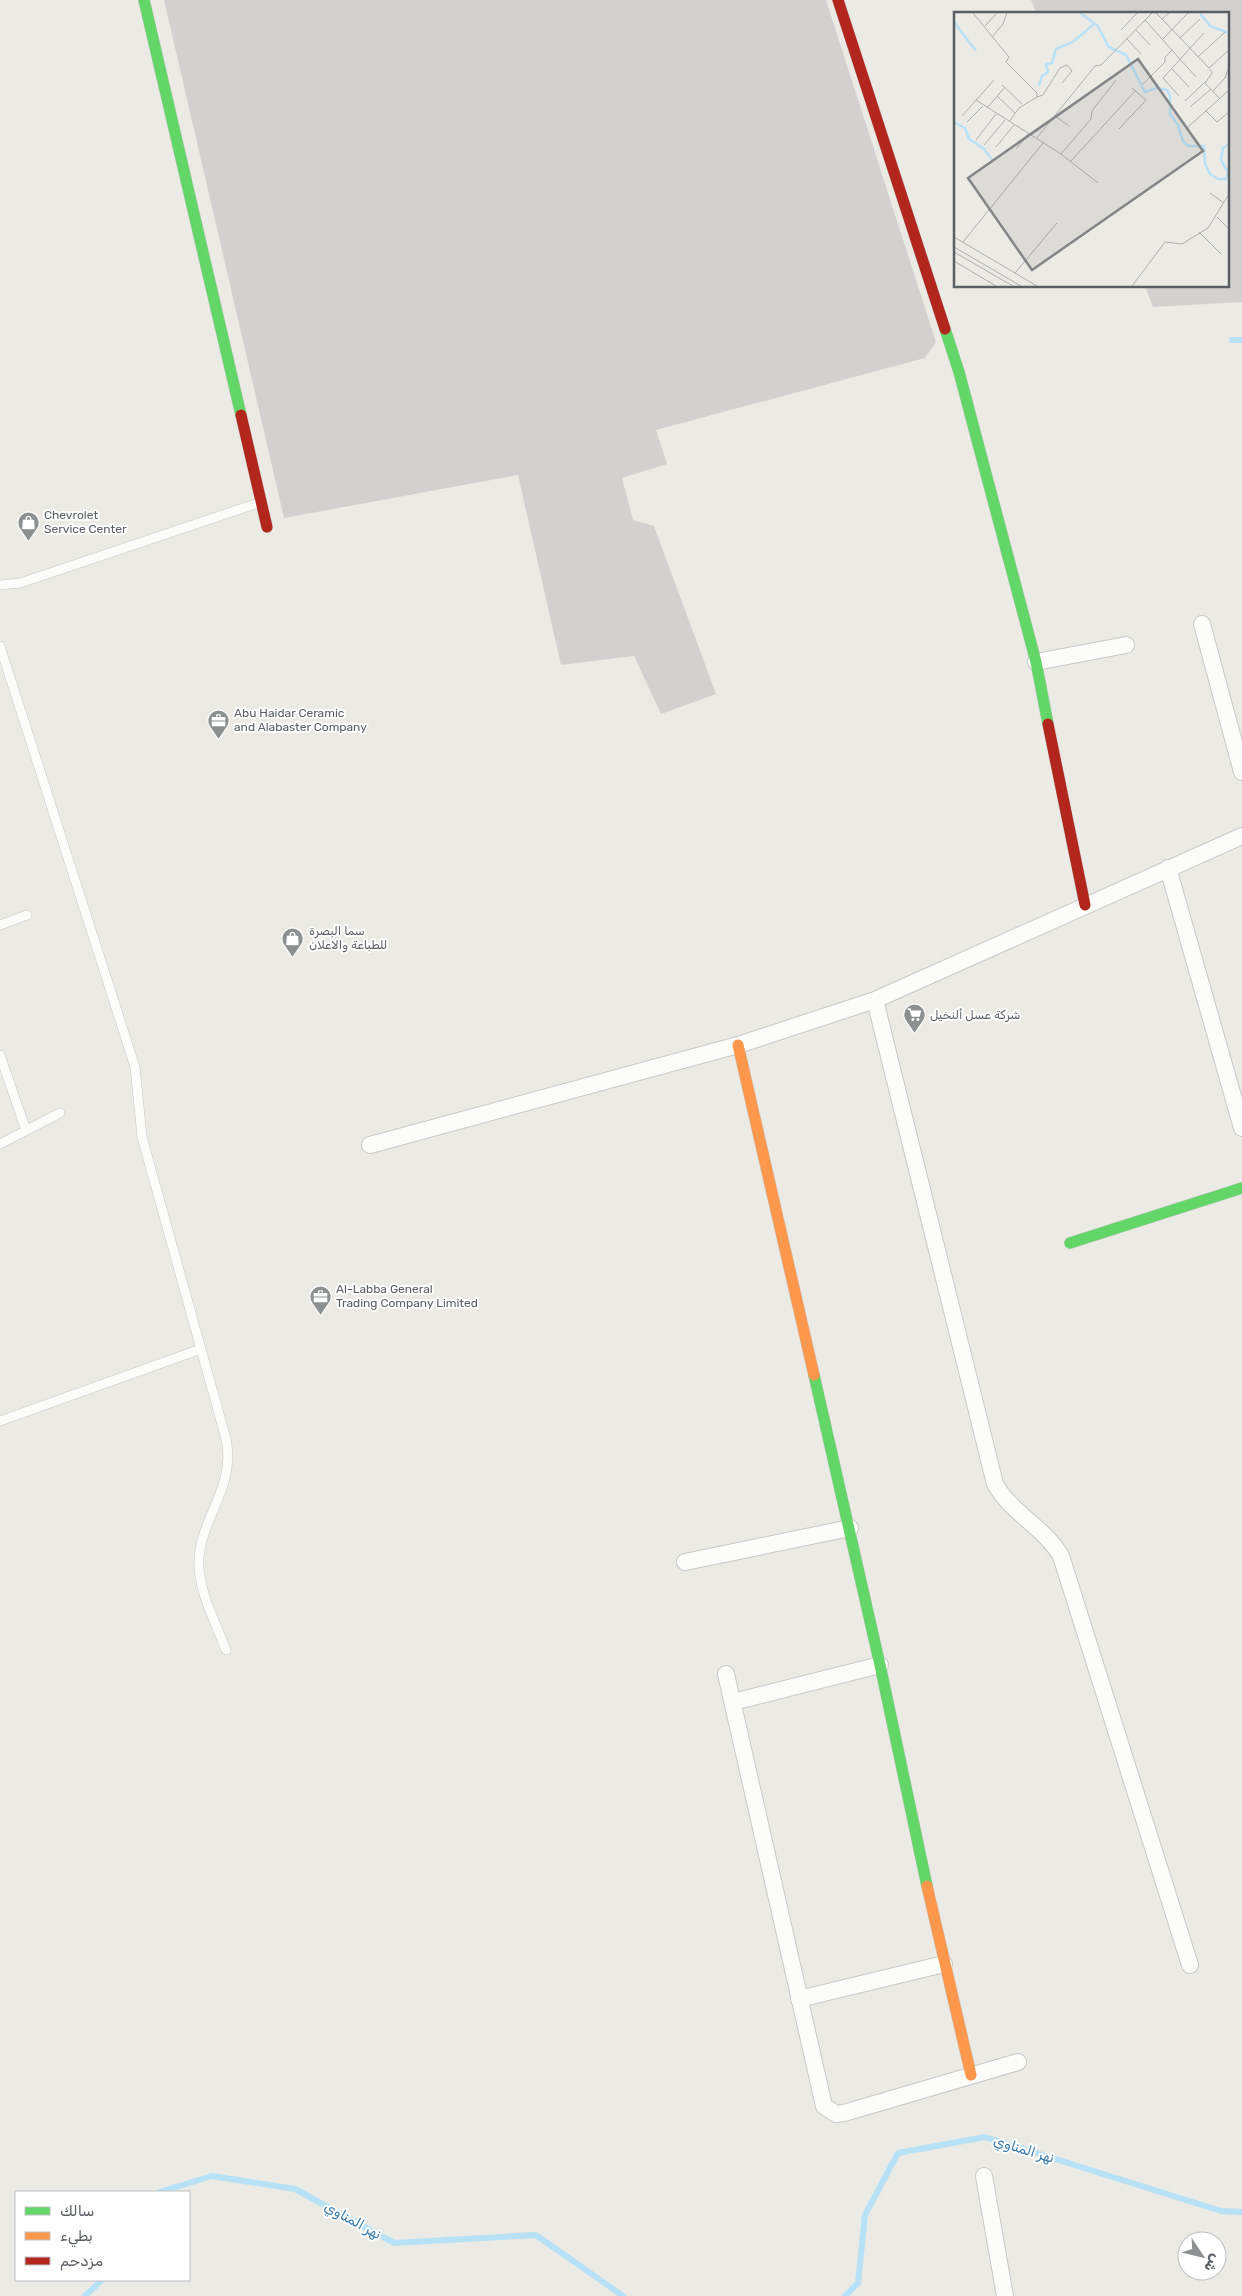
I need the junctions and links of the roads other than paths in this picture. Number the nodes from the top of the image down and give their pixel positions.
1 (144, 0) edge
2 (838, 0) edge
3 (262, 502) junction
4 (266, 527) dead end
5 (0, 585) edge
6 (1202, 624) dead end
7 (1126, 645) dead end
8 (0, 646) edge
9 (1036, 662) junction
10 (1242, 772) edge
11 (1242, 836) edge
12 (1168, 868) junction
13 (1085, 905) junction
14 (26, 914) dead end
15 (0, 925) edge
16 (874, 1000) junction
17 (738, 1045) junction
18 (0, 1055) edge
19 (60, 1112) dead end
20 (1242, 1128) edge
21 (26, 1130) junction
22 (0, 1144) edge
23 (370, 1145) dead end
24 (1242, 1188) edge
25 (1070, 1242) dead end
26 (201, 1349) junction
27 (0, 1421) edge
28 (850, 1528) junction
29 (685, 1562) dead end
30 (226, 1650) dead end
31 (880, 1665) junction
32 (726, 1674) dead end
33 (733, 1702) junction
34 (944, 1964) junction
35 (1190, 1965) dead end
36 (800, 1999) junction
37 (1018, 2062) dead end
38 (971, 2076) junction
39 (984, 2176) dead end
40 (1005, 2296) edge

1 - 3 street
2 - 9 street
3 - 4 street
3 - 5 lane
6 - 10 street
7 - 9 street
8 - 26 lane
9 - 13 street
11 - 12 street
12 - 13 street
12 - 20 street
13 - 16 street
14 - 15 lane
16 - 17 street
16 - 35 street
17 - 23 street
17 - 28 street
18 - 21 lane
19 - 21 lane
21 - 22 lane
24 - 25 street
26 - 27 lane
26 - 30 lane
28 - 29 street
28 - 31 street
31 - 33 street
31 - 34 street
32 - 33 street
33 - 36 street
34 - 36 street
34 - 38 street
36 - 38 street
37 - 38 street
39 - 40 street

